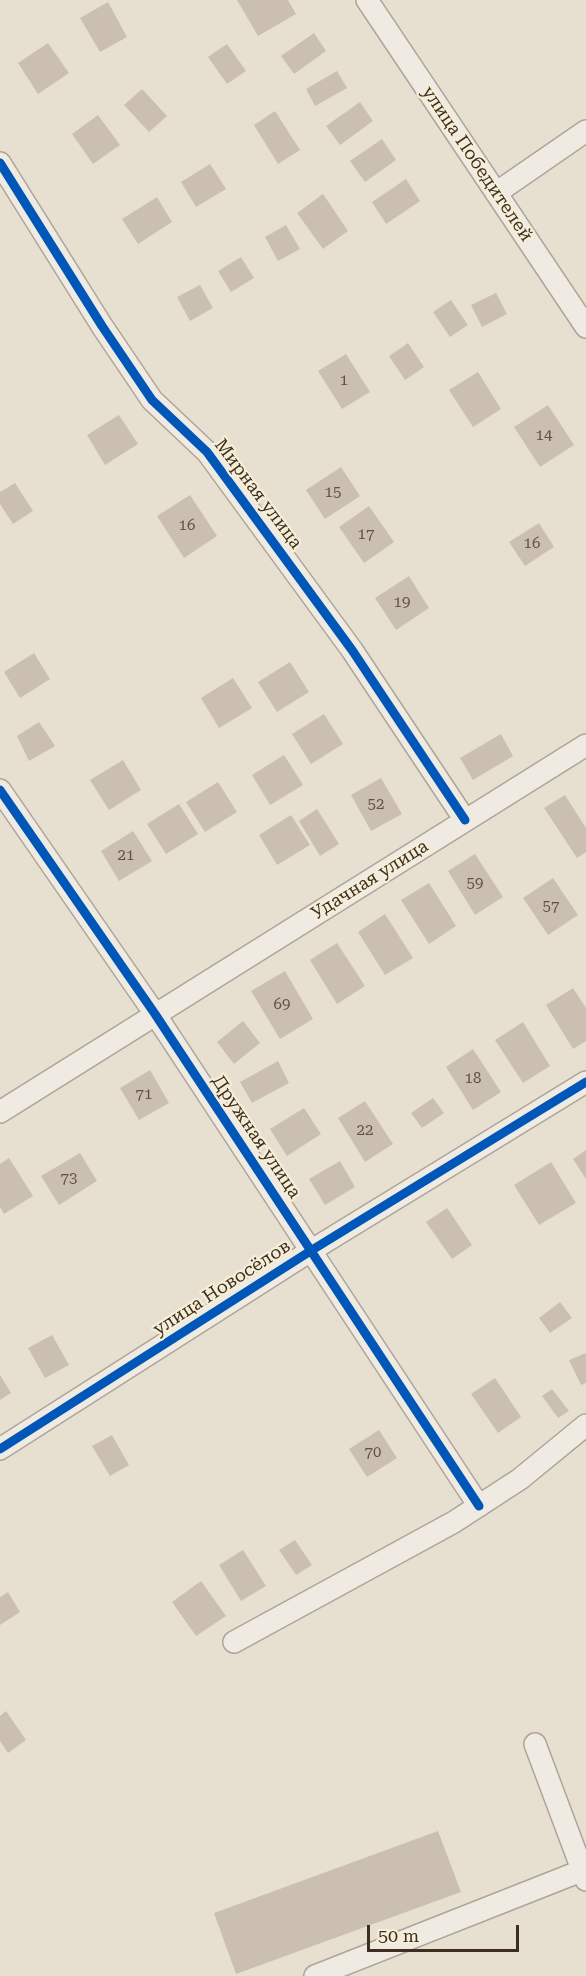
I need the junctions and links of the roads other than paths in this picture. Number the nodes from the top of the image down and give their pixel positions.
1 (367, 0) edge
2 (586, 131) edge
3 (0, 163) edge
4 (496, 193) junction
5 (586, 327) edge
6 (586, 745) edge
7 (1, 793) edge
8 (465, 820) junction
9 (155, 1014) junction
10 (586, 1082) edge
11 (0, 1112) edge
12 (312, 1250) junction
13 (586, 1425) edge
14 (0, 1449) edge
15 (479, 1506) junction
16 (234, 1642) dead end
17 (535, 1744) dead end
18 (585, 1873) edge
19 (315, 1976) edge

1 - 4 street, улица Победителей
2 - 4 street
3 - 8 street, Мирная улица
4 - 5 street, улица Победителей
6 - 8 street, Удачная улица
7 - 9 street, Дружная улица
8 - 9 street, Удачная улица
9 - 11 street, Удачная улица
9 - 12 street, Дружная улица
10 - 12 street, улица Новосёлов
12 - 14 street, улица Новосёлов
12 - 15 street, Дружная улица
13 - 15 street
15 - 16 street
17 - 18 street
18 - 19 street

